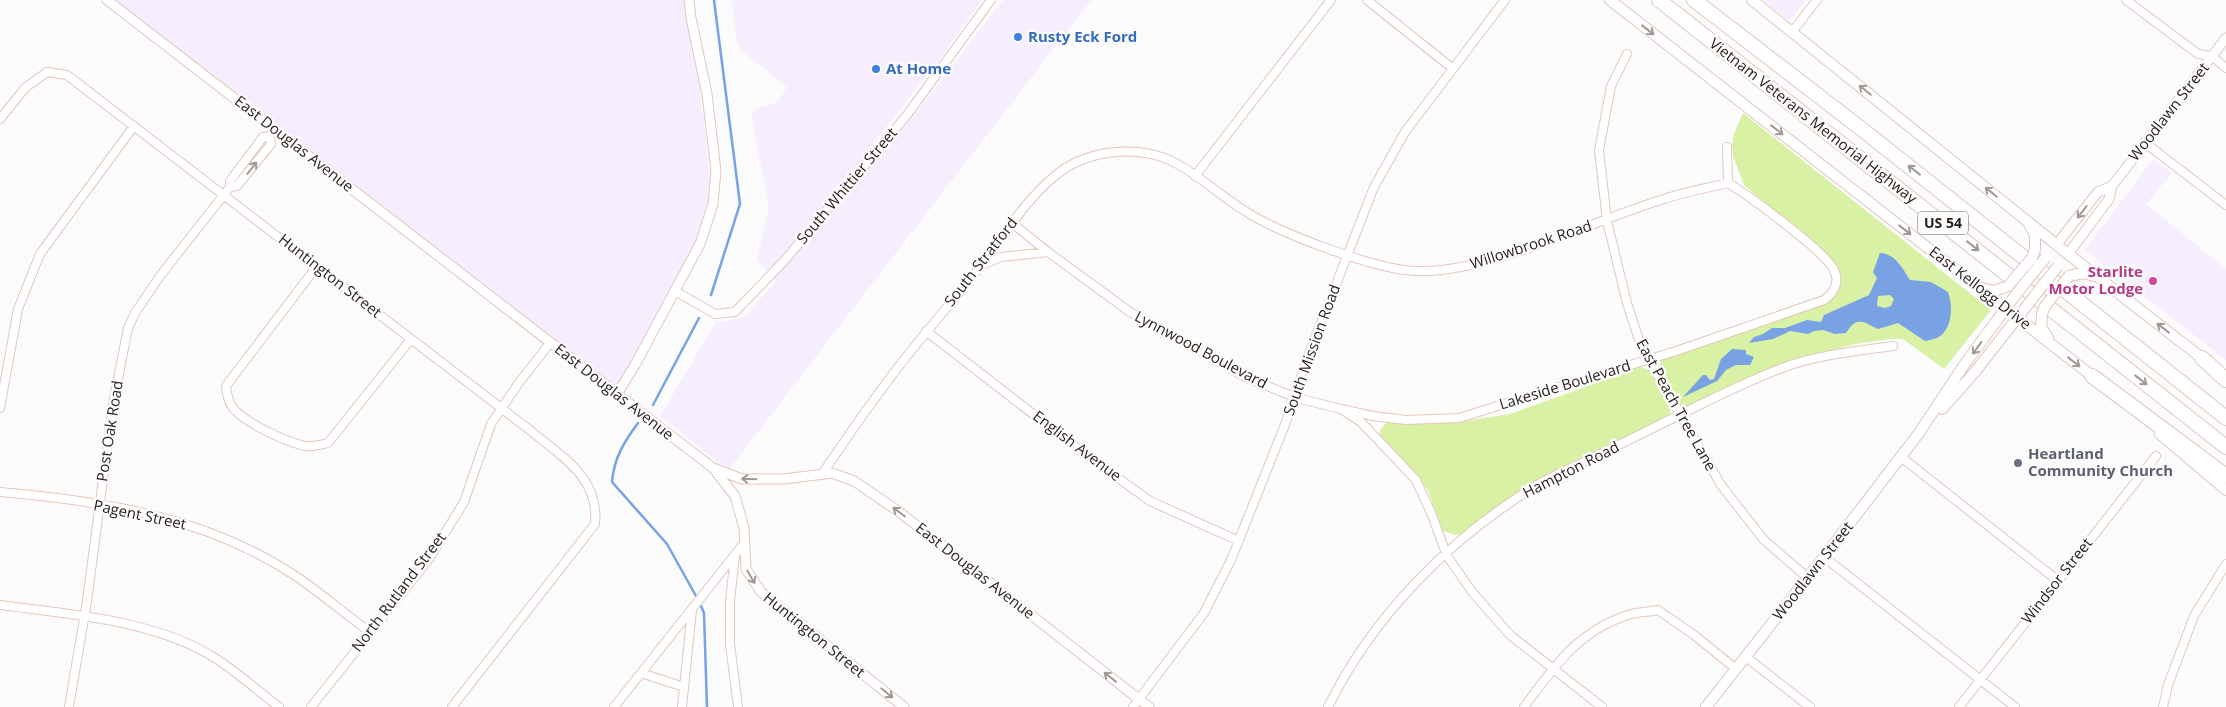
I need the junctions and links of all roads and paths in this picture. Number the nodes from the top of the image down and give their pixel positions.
1 (107, 0) edge
2 (689, 0) edge
3 (991, 0) edge
4 (1332, 0) edge
5 (1367, 0) edge
6 (1505, 0) edge
7 (1610, 0) edge
8 (1653, 0) edge
9 (1659, 0) edge
10 (1694, 0) edge
11 (1709, 0) edge
12 (1752, 0) edge
13 (1817, 0) edge
14 (2126, 0) edge
15 (1792, 32) junction
16 (2226, 38) edge
17 (1726, 51) junction
18 (1627, 54) dead end
19 (2212, 56) junction
20 (1452, 68) junction
21 (2226, 68) edge
22 (0, 119) edge
23 (134, 126) junction
24 (273, 133) junction
25 (1868, 134) junction
26 (2144, 142) junction
27 (1727, 147) dead end
28 (1194, 176) junction
29 (1728, 183) junction
30 (2112, 186) junction
31 (224, 195) junction
32 (2226, 205) edge
33 (1606, 221) junction
34 (2027, 221) junction
35 (1012, 223) junction
36 (2056, 244) junction
37 (1048, 252) junction
38 (1348, 254) junction
39 (2068, 254) junction
40 (317, 266) junction
41 (978, 269) junction
42 (2098, 277) junction
43 (1979, 287) junction
44 (675, 291) junction
45 (2005, 308) junction
46 (2017, 318) junction
47 (926, 332) junction
48 (411, 338) junction
49 (550, 342) junction
50 (2050, 343) junction
51 (1893, 346) dead end
52 (2202, 358) junction
53 (1648, 359) junction
54 (2226, 374) edge
55 (2092, 376) junction
56 (2226, 380) edge
57 (616, 394) junction
58 (1294, 397) junction
59 (0, 408) edge
60 (502, 408) junction
61 (1341, 409) junction
62 (1681, 415) junction
63 (2226, 418) edge
64 (1919, 433) junction
65 (2226, 447) edge
66 (1901, 456) junction
67 (2156, 456) dead end
68 (713, 468) junction
69 (822, 474) junction
70 (2226, 476) edge
71 (2226, 490) edge
72 (0, 492) edge
73 (99, 505) junction
74 (1239, 541) junction
75 (745, 542) junction
76 (1446, 552) junction
77 (736, 553) junction
78 (1824, 557) junction
79 (2226, 564) edge
80 (1808, 578) junction
81 (2057, 580) junction
82 (0, 605) edge
83 (693, 607) junction
84 (84, 616) junction
85 (370, 632) junction
86 (1746, 657) junction
87 (1553, 669) junction
88 (1736, 669) junction
89 (641, 672) junction
90 (1979, 680) junction
91 (684, 687) junction
92 (1139, 699) junction
93 (69, 707) edge
94 (279, 707) edge
95 (311, 707) edge
96 (452, 707) edge
97 (614, 707) edge
98 (682, 707) edge
99 (738, 707) edge
100 (904, 707) edge
101 (1133, 707) edge
102 (1149, 707) edge
103 (1328, 707) edge
104 (1524, 707) edge
105 (1602, 707) edge
106 (1706, 707) edge
107 (1810, 707) edge
108 (1958, 707) edge
109 (2015, 707) edge
110 (2163, 707) edge

1 - 24 street, East Douglas Avenue
2 - 44 street
3 - 44 street, South Whittier Street
4 - 28 street
5 - 20 street
6 - 20 street, South Mission Road
7 -> 43 main road, East Kellogg Drive
8 - 17 highway
9 - 17 highway, Vietnam Veterans Memorial Highway / US 54
10 - 25 highway, Vietnam Veterans Memorial Highway / US 54
11 - 25 highway
12 - 15 main road
13 - 15 street
14 - 19 street
34 -> 15 main road
16 - 19 street, Woodlawn Street
17 -> 65 highway, Vietnam Veterans Memorial Highway / US 54
18 - 33 street, East Peach Tree Lane
19 - 21 street
19 - 26 street, Woodlawn Street
20 - 38 street, South Mission Road
22 - 23 street, Huntington Street
23 - 31 street, Huntington Street
23 - 59 street
24 - 31 street, Post Oak Road
24 - 49 street, East Douglas Avenue
63 -> 25 highway, Vietnam Veterans Memorial Highway / US 54
26 - 30 street, Woodlawn Street
26 - 32 street
27 - 29 street
28 - 35 street, South Stratford
28 - 38 street, Willowbrook Road
29 - 33 street, Willowbrook Road
29 - 53 street, Lakeside Boulevard
30 -> 36 street, Woodlawn Street
30 - 39 street, Woodlawn Street
31 - 40 street, Huntington Street
31 - 73 street, Post Oak Road
33 - 38 street, Willowbrook Road
33 - 53 street, East Peach Tree Lane
34 - 36 main road
34 - 43 main road, bridge
35 - 37 street, Lynnwood Boulevard
35 - 41 street, South Stratford
36 - 39 main road
36 - 45 main road, Woodlawn Street, bridge
37 - 41 street
37 - 58 street, Lynnwood Boulevard
38 - 58 street, South Mission Road
39 - 42 main road
39 - 46 main road, Woodlawn Street, bridge
40 - 48 street, Huntington Street
40 - 48 street
41 - 47 street, South Stratford
42 - 50 main road, bridge
52 -> 42 main road
43 - 45 main road, East Kellogg Drive
44 - 57 street
45 - 46 main road, East Kellogg Drive
45 -> 64 main road, Woodlawn Street
46 - 50 main road, East Kellogg Drive
46 - 64 main road, Woodlawn Street
47 - 69 street, South Stratford
47 - 74 street, English Avenue
48 - 60 street, Huntington Street
49 - 57 street, East Douglas Avenue
49 - 60 street, North Rutland Street
50 -> 55 main road, East Kellogg Drive
51 - 62 street, Hampton Road
52 - 54 main road
52 - 56 highway
53 - 61 street, Lakeside Boulevard
53 - 62 street, East Peach Tree Lane
55 - 70 highway
55 - 71 main road, East Kellogg Drive
57 - 68 street, East Douglas Avenue
58 - 61 street, Lynnwood Boulevard
58 - 74 street, South Mission Road
60 - 85 street, North Rutland Street
60 - 96 street, Huntington Street
61 - 76 street, Lynnwood Boulevard
62 - 76 street, Hampton Road
62 - 80 street, East Peach Tree Lane
64 - 66 main road, Woodlawn Street
66 - 78 main road, Woodlawn Street
66 - 81 street
67 - 81 street, Windsor Street
69 -> 68 street, East Douglas Avenue
68 - 75 street, Huntington Street
92 -> 69 street, East Douglas Avenue
72 - 73 street, Pagent Street
73 - 84 street, Post Oak Road
73 - 85 street, Pagent Street
74 - 92 street, South Mission Road
75 - 77 street
75 -> 100 street, Huntington Street
76 - 87 street, Lynnwood Boulevard
76 - 103 street, Hampton Road
77 - 83 street
77 - 99 street
78 - 80 main road, Woodlawn Street
78 - 90 street
79 - 110 street
80 - 86 main road, Woodlawn Street
81 - 90 street, Windsor Street
82 - 84 street
83 - 89 street
83 - 91 street
84 - 93 street, Post Oak Road
84 - 94 street
85 - 95 street, North Rutland Street
86 - 88 main road, Woodlawn Street
86 - 107 street
87 - 88 street
87 - 104 street
87 - 105 street, Lynnwood Boulevard
88 - 106 main road, Woodlawn Street
89 - 91 street
89 - 97 street
90 - 108 street, Windsor Street
90 - 109 street
91 - 98 street
92 - 101 street, South Mission Road
92 - 102 street, East Douglas Avenue

